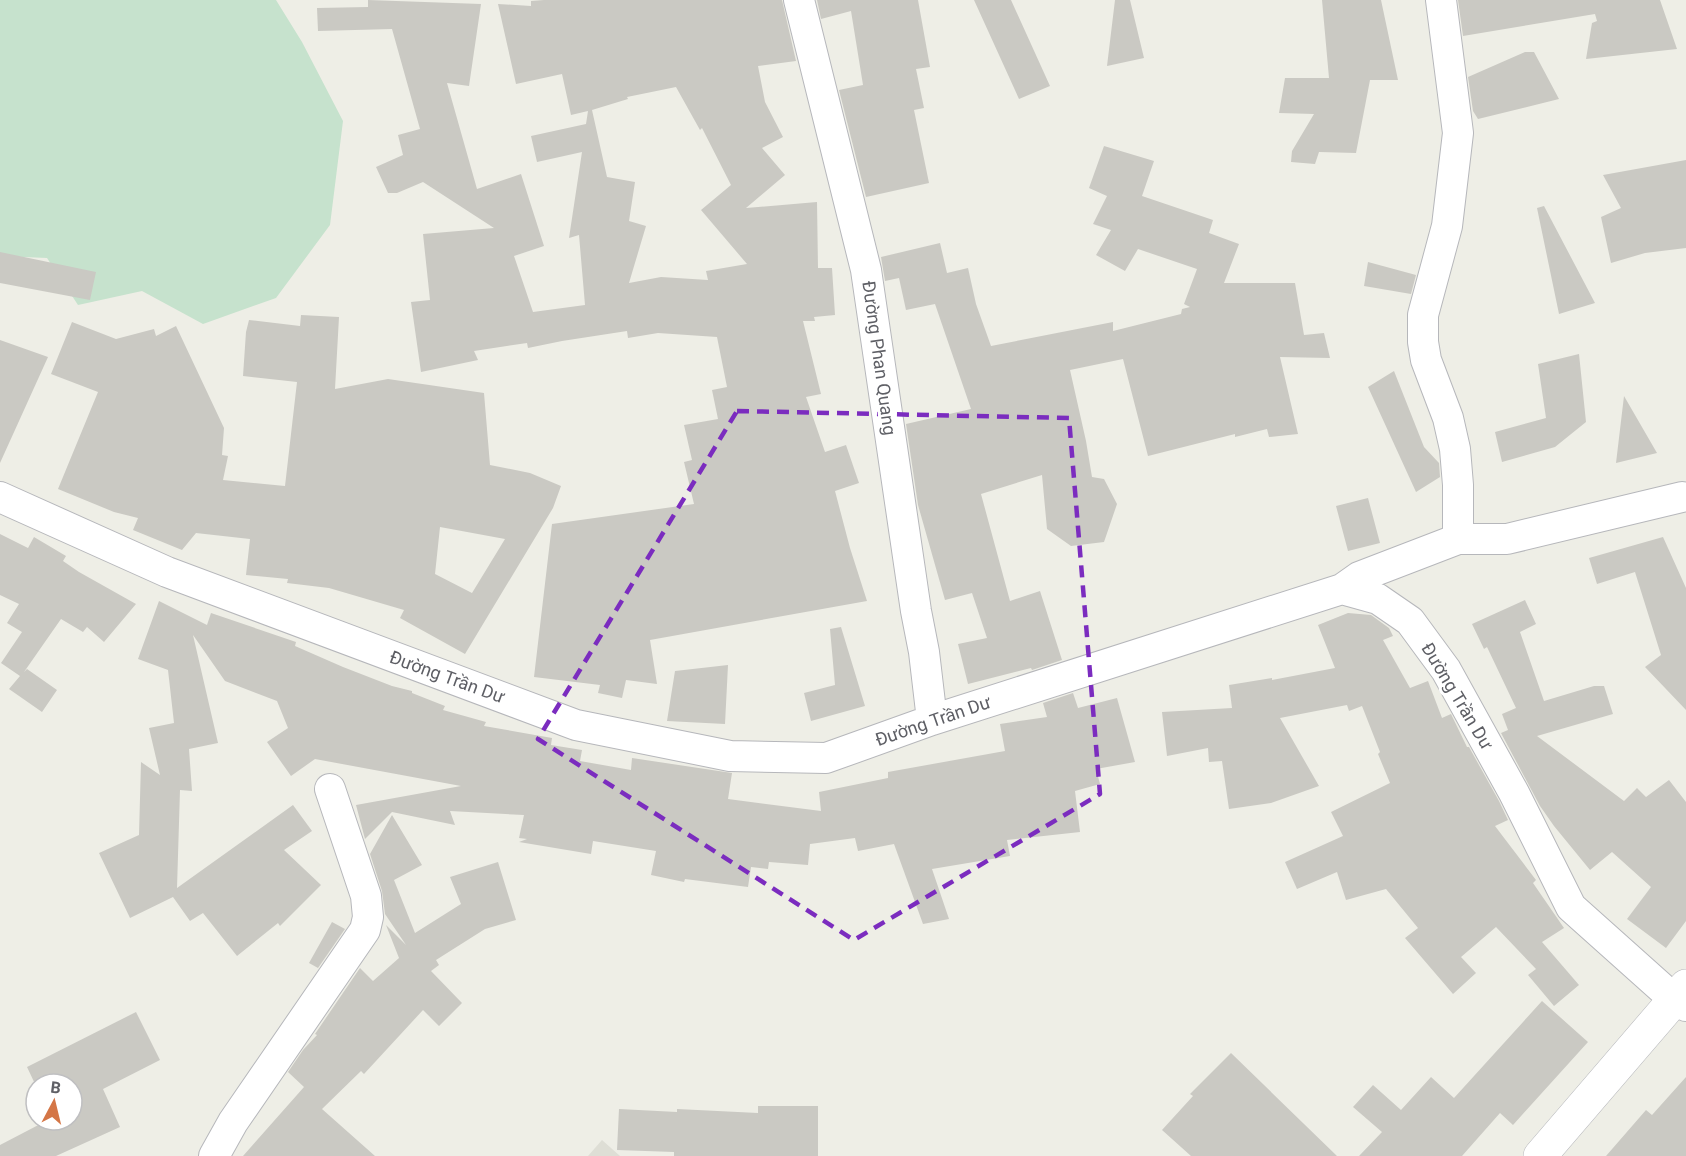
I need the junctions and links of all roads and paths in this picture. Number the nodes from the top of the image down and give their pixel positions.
1 (799, 0) edge
2 (1441, 0) edge
3 (0, 497) edge
4 (1682, 497) dead end
5 (1458, 539) junction
6 (1342, 590) junction
7 (932, 720) junction
8 (330, 789) dead end
9 (1682, 997) edge
10 (214, 1156) edge
11 (1540, 1156) edge

1 - 7 street, Đường Phan Quang
2 - 5 street
3 - 7 street, Đường Trần Dư
4 - 5 street
5 - 6 street
6 - 7 street, Đường Trần Dư
6 - 9 street, Đường Trần Dư
8 - 10 street
9 - 11 street

